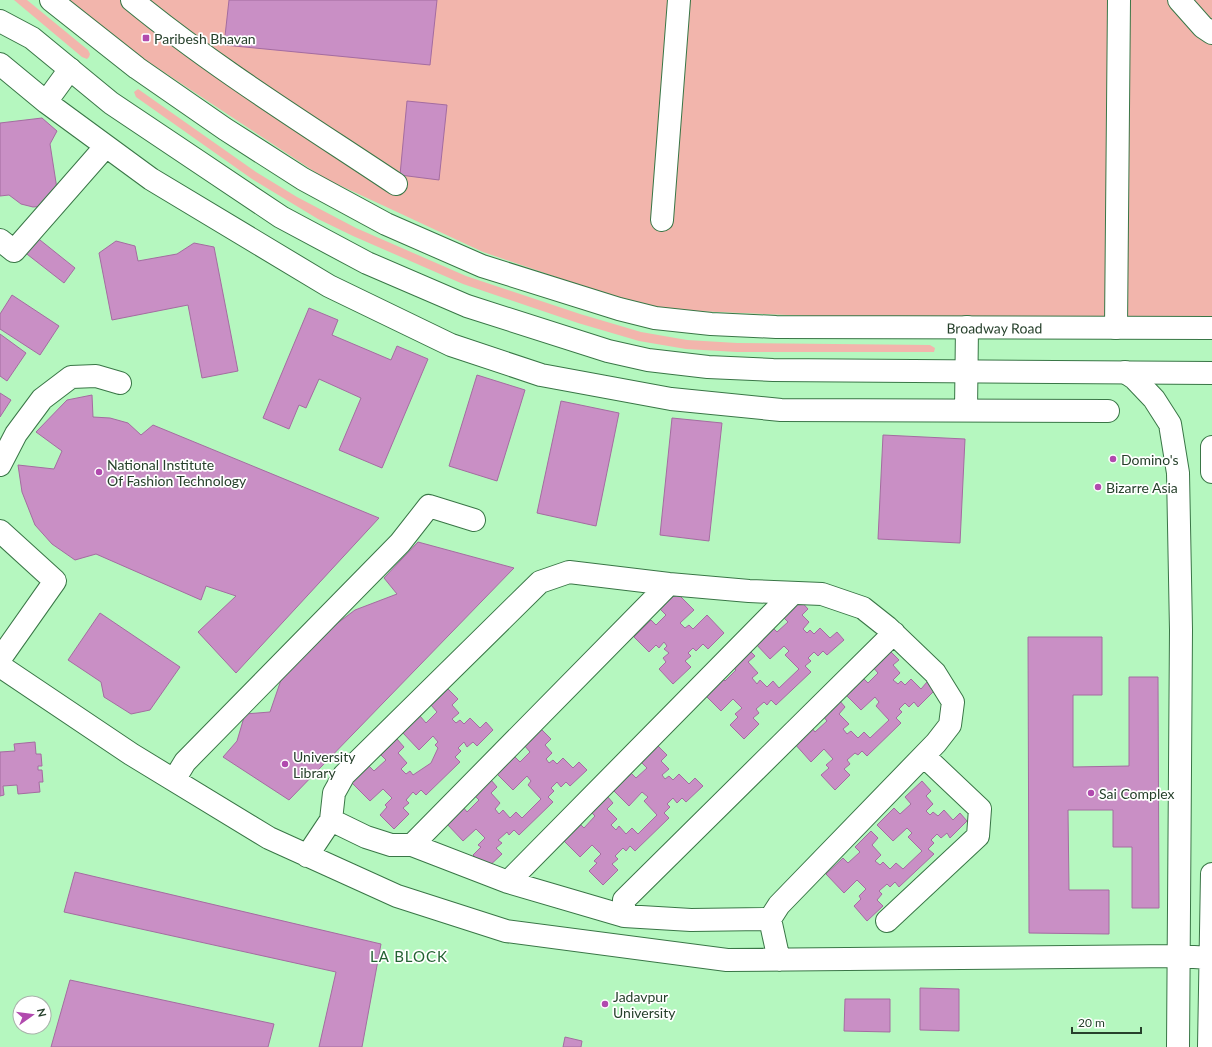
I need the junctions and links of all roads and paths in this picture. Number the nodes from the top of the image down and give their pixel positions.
1 (51, 0) edge
2 (132, 0) edge
3 (679, 0) edge
4 (1119, 0) edge
5 (1178, 0) edge
6 (0, 21) edge
7 (1212, 33) edge
8 (0, 64) edge
9 (70, 69) junction
10 (46, 102) junction
11 (106, 146) junction
12 (396, 184) dead end
13 (662, 220) dead end
14 (0, 240) edge
15 (967, 327) junction
16 (1116, 328) junction
17 (1212, 328) edge
18 (967, 371) junction
19 (1125, 372) junction
20 (1212, 373) edge
21 (120, 383) dead end
22 (966, 410) junction
23 (1108, 411) dead end
24 (1212, 447) edge
25 (0, 465) edge
26 (1212, 472) edge
27 (474, 520) dead end
28 (0, 530) edge
29 (669, 584) junction
30 (793, 593) junction
31 (894, 633) junction
32 (0, 659) edge
33 (0, 666) edge
34 (924, 756) junction
35 (174, 780) junction
36 (332, 820) junction
37 (412, 845) junction
38 (307, 856) junction
39 (1212, 874) edge
40 (508, 882) junction
41 (624, 916) junction
42 (770, 919) junction
43 (887, 921) dead end
44 (1178, 956) junction
45 (1210, 958) junction
46 (779, 960) junction
47 (1178, 1047) edge
48 (1209, 1047) edge

1 - 15 street, Broadway Road
2 - 12 street
3 - 13 street
4 - 16 street
5 - 7 street
6 - 9 street
8 - 10 street
9 - 10 street
9 - 18 street
10 - 11 street
11 - 14 street
11 - 22 street
15 - 16 street, Broadway Road
15 - 18 street
16 - 17 street, Broadway Road
18 - 19 street
18 - 22 street
19 - 20 street
19 - 44 street
21 - 25 street
22 - 23 street
24 - 26 street
27 - 35 street
28 - 32 street
29 - 30 street
29 - 36 street
29 - 37 street
30 - 31 street
30 - 40 street
31 - 34 street
31 - 41 street
33 - 35 street
34 - 42 street
34 - 43 street
35 - 38 street
36 - 37 street
36 - 38 street
37 - 40 street
38 - 46 street
39 - 45 street
40 - 41 street
41 - 42 street
42 - 46 street
44 - 45 street
44 - 46 street
44 - 47 street
45 - 48 street

